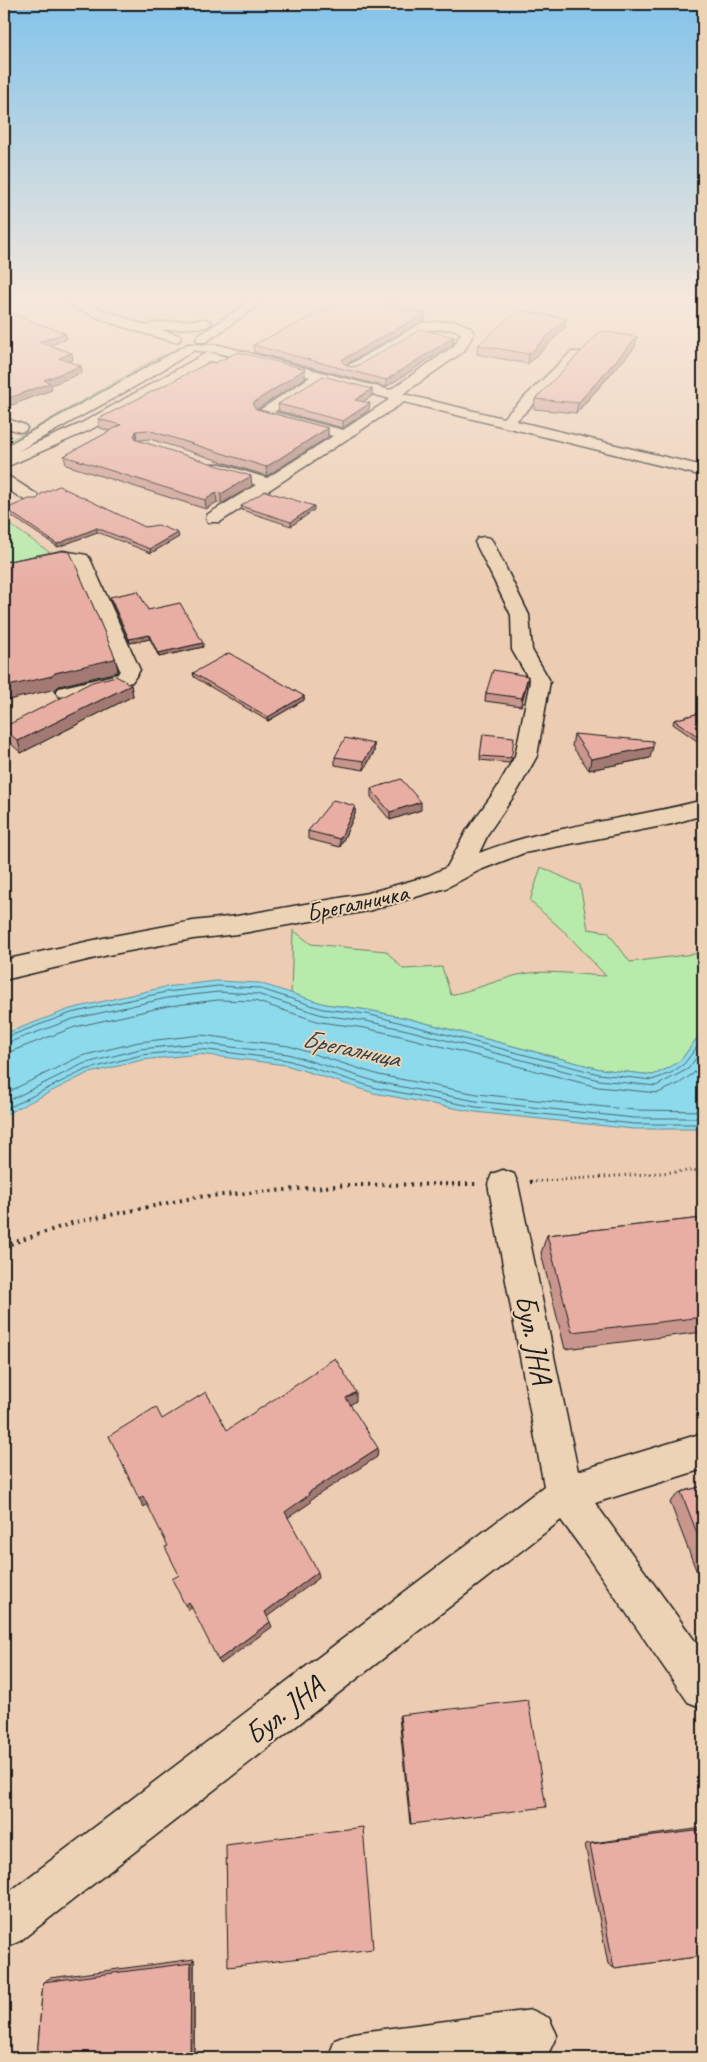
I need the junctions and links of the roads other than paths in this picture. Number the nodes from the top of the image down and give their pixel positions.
1 (83, 395) edge
2 (109, 395) edge
3 (140, 395) edge
4 (290, 395) edge
5 (387, 395) edge
6 (535, 395) edge
7 (396, 397) junction
8 (4, 422) edge
9 (506, 423) junction
10 (20, 428) junction
11 (345, 435) junction
12 (4, 437) edge
13 (4, 452) edge
14 (198, 461) edge
15 (4, 462) edge
16 (703, 471) edge
17 (4, 480) edge
18 (270, 484) junction
19 (32, 498) edge
20 (214, 518) dead end
21 (484, 542) dead end
22 (4, 568) edge
23 (66, 692) dead end
24 (703, 807) edge
25 (456, 874) junction
26 (4, 970) edge
27 (503, 1184) road end
28 (703, 1451) edge
29 (564, 1494) junction
30 (703, 1687) edge
31 (4, 1925) edge
32 (532, 2035) dead end
33 (353, 2058) edge

1 - 10 street
2 - 13 street
3 - 15 street
4 - 11 street
5 - 7 street
6 - 9 street
7 - 9 street
7 - 11 street
8 - 10 street
9 - 16 street
10 - 12 street
11 - 18 street
14 - 18 street
17 - 19 street
18 - 20 street
21 - 25 street
22 - 23 street
24 - 25 street, Брегалничка
25 - 26 street, Брегалничка
27 - 29 street, Бул. ЈНА
28 - 29 street, Бул. ЈНА
29 - 30 street, Бул. ЈНА
29 - 31 street, Бул. ЈНА
32 - 33 street

